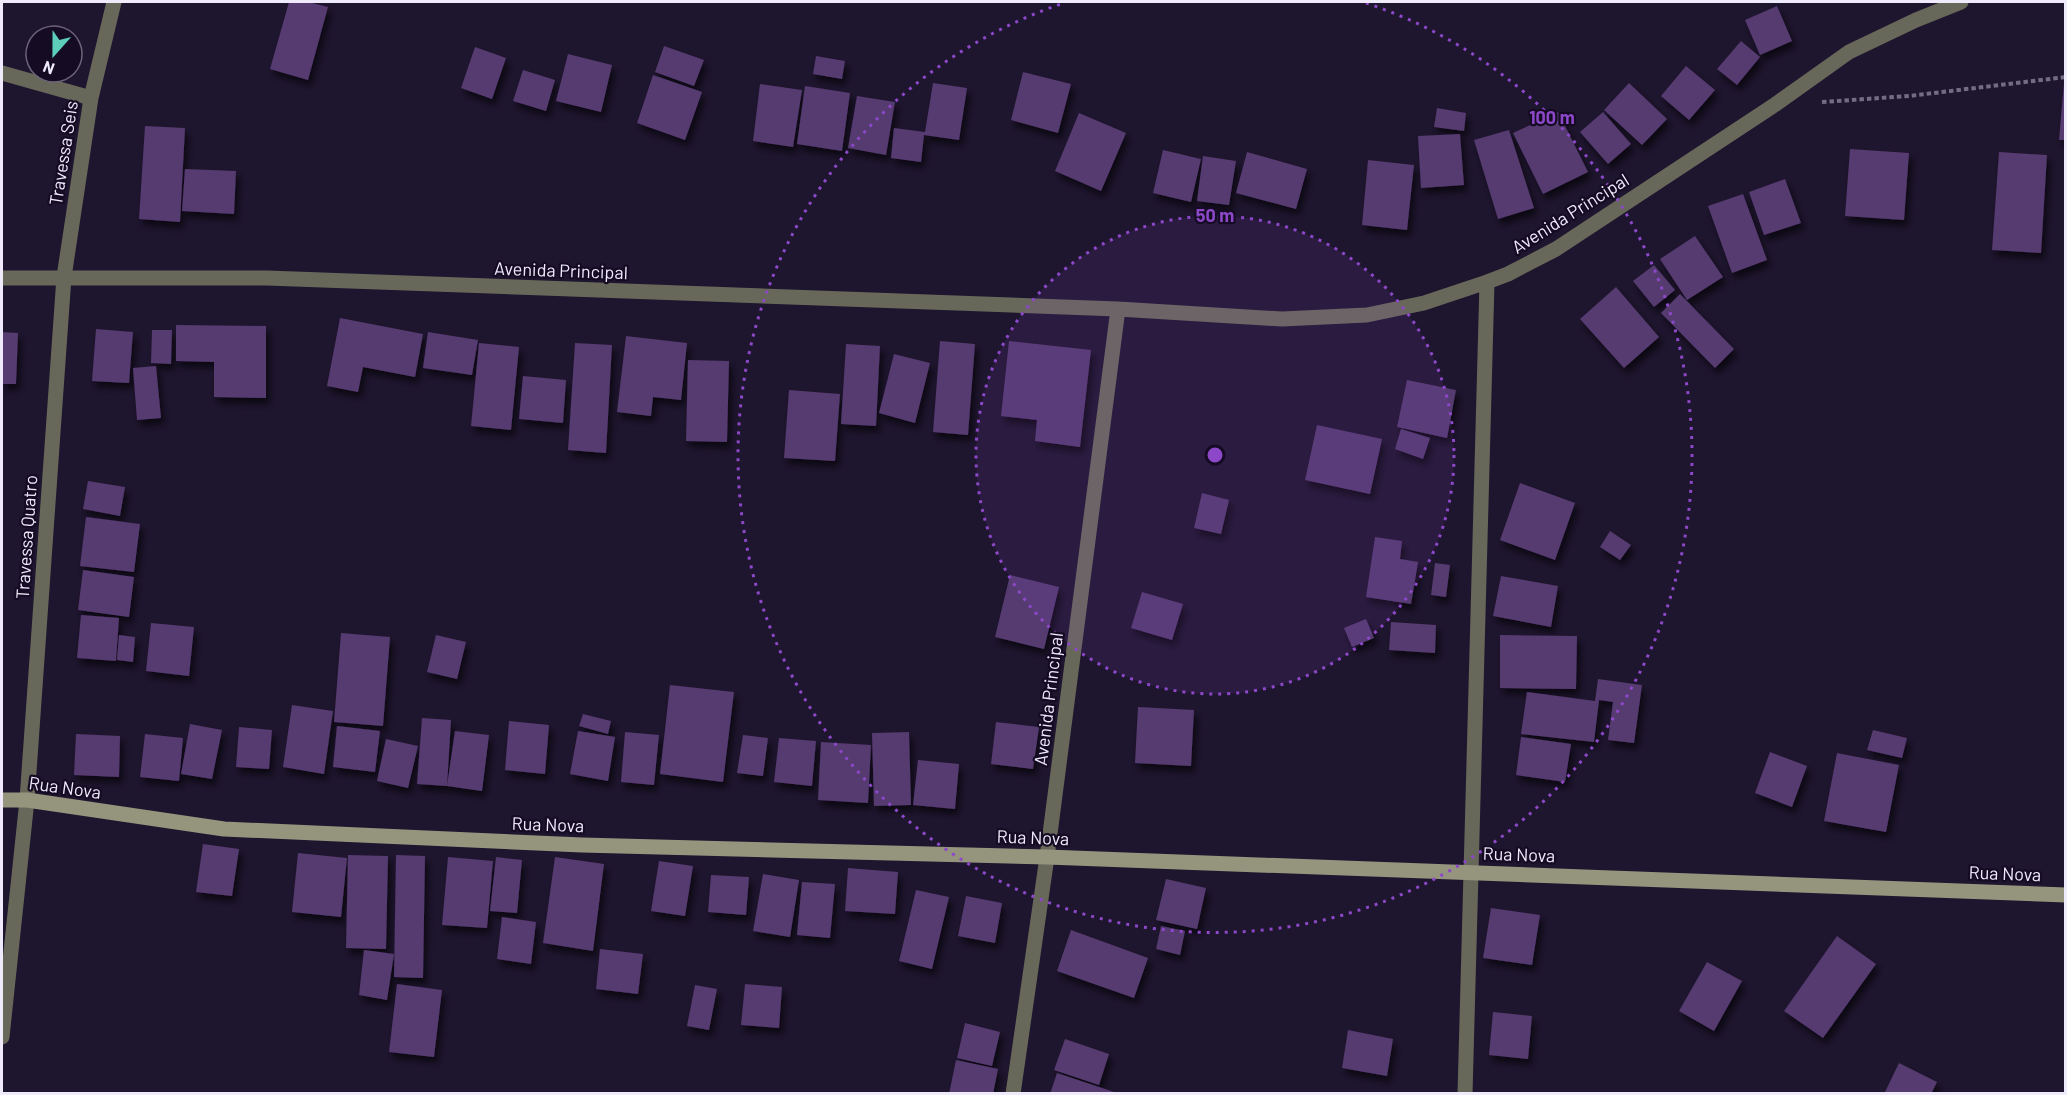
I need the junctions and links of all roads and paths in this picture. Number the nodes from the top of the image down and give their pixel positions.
1 (114, 2) edge
2 (1960, 2) edge
3 (2, 74) edge
4 (2066, 77) edge
5 (92, 98) junction
6 (1818, 102) dead end
7 (63, 277) junction
8 (2, 278) edge
9 (1487, 282) junction
10 (1118, 309) junction
11 (2, 800) edge
12 (27, 801) junction
13 (1047, 856) junction
14 (1471, 872) junction
15 (2066, 895) edge
16 (2, 1037) edge
17 (1013, 1094) edge
18 (1465, 1094) edge

1 - 5 street, Travessa Seis
2 - 9 street, Avenida Principal
3 - 5 street
4 - 6 path
5 - 7 street, Travessa Seis
7 - 8 street, Avenida Principal
7 - 10 street, Avenida Principal
7 - 12 street, Travessa Quatro
9 - 10 street, Avenida Principal
9 - 14 street
10 - 13 street, Avenida Principal
11 - 12 street, Rua Nova
12 - 13 street, Rua Nova
12 - 16 street, Travessa Quatro
13 - 14 street, Rua Nova
13 - 17 street, Avenida Principal
14 - 15 street, Rua Nova
14 - 18 street

